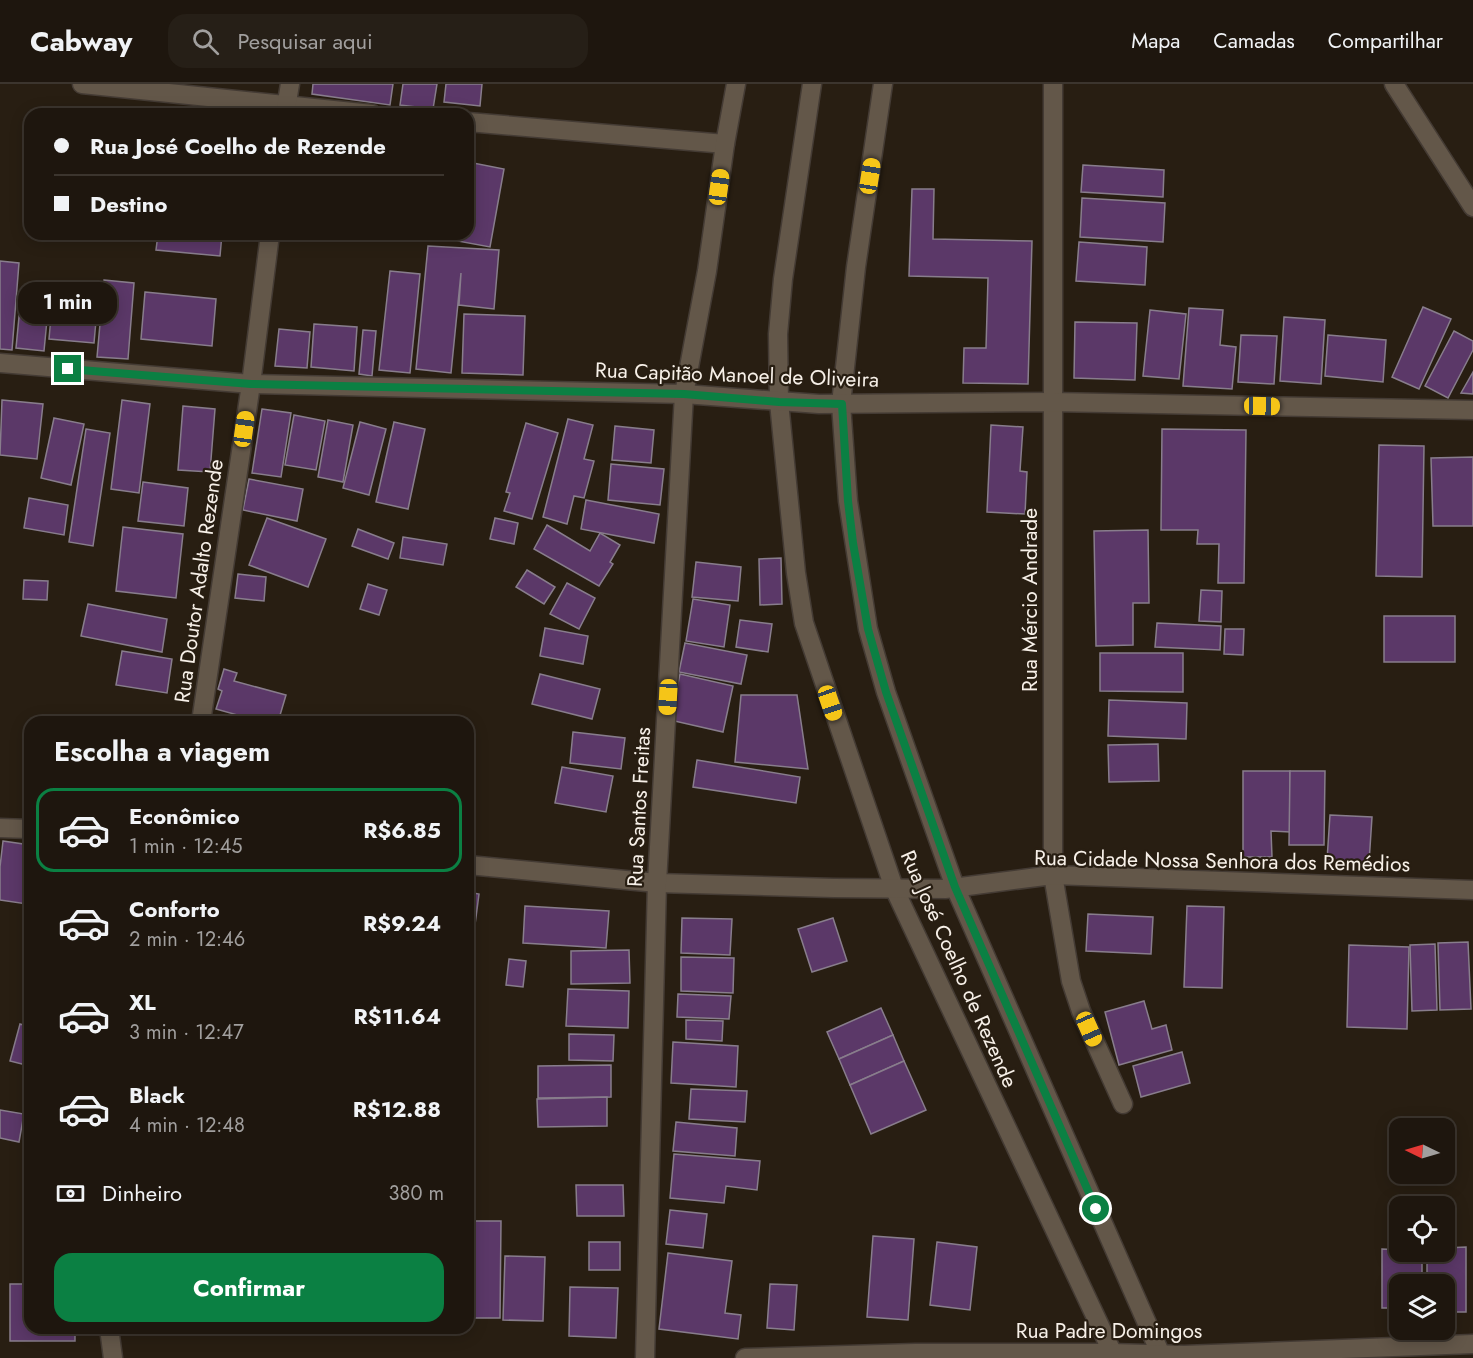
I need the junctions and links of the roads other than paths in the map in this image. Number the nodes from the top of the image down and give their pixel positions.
1 (82, 84) edge
2 (290, 84) edge
3 (736, 84) edge
4 (812, 84) edge
5 (884, 84) edge
6 (1053, 84) edge
7 (1394, 84) edge
8 (270, 108) edge
9 (286, 108) edge
10 (474, 123) edge
11 (725, 144) junction
12 (1473, 207) edge
13 (269, 240) edge
14 (0, 363) edge
15 (251, 384) junction
16 (684, 394) junction
17 (779, 402) junction
18 (1052, 402) junction
19 (842, 404) junction
20 (1473, 410) edge
21 (202, 716) edge
22 (0, 828) edge
23 (24, 829) edge
24 (474, 866) edge
25 (1053, 875) junction
26 (657, 883) junction
27 (955, 887) junction
28 (894, 888) junction
29 (1473, 890) edge
30 (1123, 1104) dead end
31 (110, 1334) edge
32 (1473, 1344) edge
33 (1113, 1355) edge
34 (1161, 1355) junction
35 (112, 1358) edge
36 (645, 1358) edge
37 (745, 1358) edge

1 - 8 street
2 - 9 street
3 - 11 street, Rua Santos Freitas
4 - 17 street, Rua José Coelho de Rezende
5 - 19 street, Rua José Coelho de Rezende
6 - 18 street, Rua Mércio Andrade
7 - 12 street
10 - 11 street
11 - 16 street, Rua Santos Freitas
13 - 15 street, Rua Doutor Adalto Rezende
14 - 15 street, Rua Capitão Manoel de Oliveira
15 - 16 street, Rua Capitão Manoel de Oliveira
15 - 21 street, Rua Doutor Adalto Rezende
16 - 17 street, Rua Capitão Manoel de Oliveira
16 - 26 street, Rua Santos Freitas
17 - 19 street, Rua Capitão Manoel de Oliveira
17 - 28 street, Rua José Coelho de Rezende
18 - 19 street, Rua Capitão Manoel de Oliveira
18 - 20 street, Rua Capitão Manoel de Oliveira
18 - 25 street, Rua Mércio Andrade
19 - 27 street, Rua José Coelho de Rezende
22 - 23 street
24 - 26 street, Rua Cidade Nossa Senhora dos Remédios
25 - 27 street, Rua Cidade Nossa Senhora dos Remédios
25 - 29 street, Rua Cidade Nossa Senhora dos Remédios
25 - 30 street, Rua Mércio Andrade
26 - 28 street, Rua Cidade Nossa Senhora dos Remédios
26 - 36 street, Rua Santos Freitas
27 - 28 street, Rua Cidade Nossa Senhora dos Remédios
27 - 34 street, Rua José Coelho de Rezende
28 - 33 street, Rua José Coelho de Rezende
31 - 35 street
32 - 34 street, Rua Padre Domingos
33 - 34 street, Rua Padre Domingos
33 - 37 street, Rua Padre Domingos

